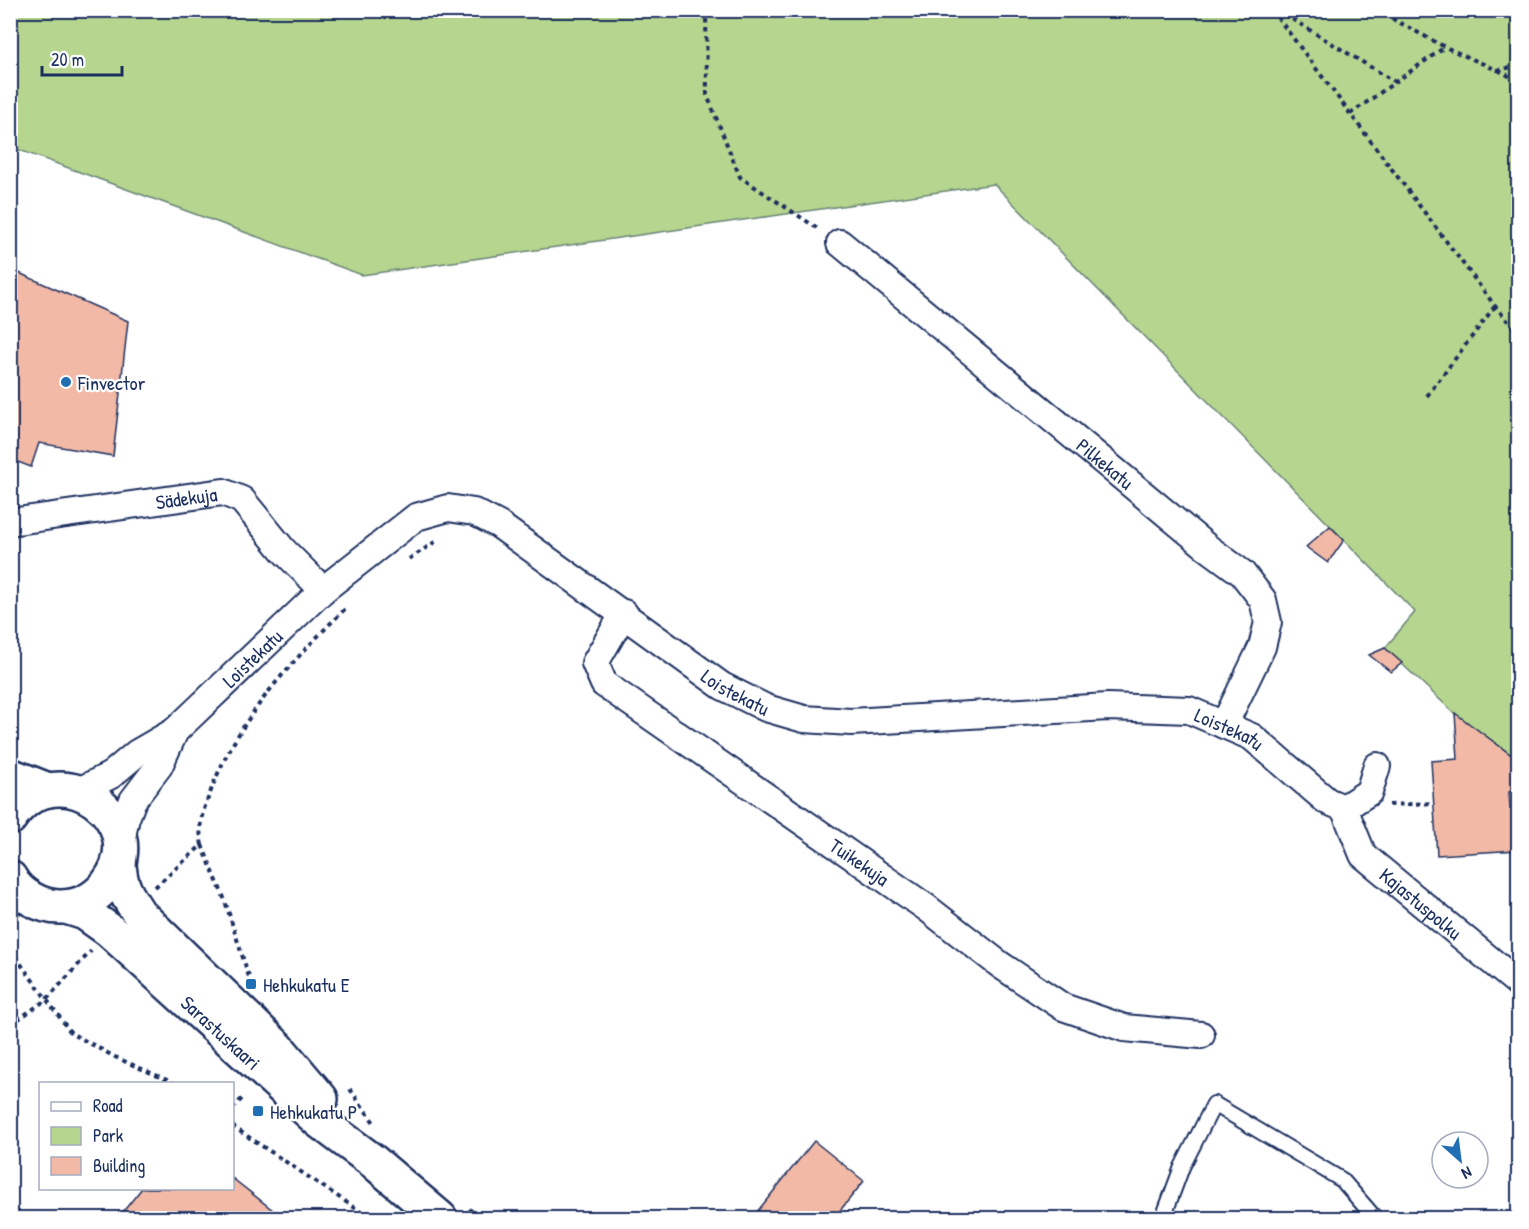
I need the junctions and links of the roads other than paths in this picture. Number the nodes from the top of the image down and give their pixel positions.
1 (840, 243) road end
2 (10, 522) edge
3 (323, 590) junction
4 (624, 613) junction
5 (1224, 725) junction
6 (175, 731) junction
7 (1377, 766) dead end
8 (10, 775) edge
9 (63, 791) junction
10 (1344, 808) junction
11 (10, 818) edge
12 (120, 853) junction
13 (10, 878) edge
14 (56, 906) junction
15 (10, 909) edge
16 (1518, 984) edge
17 (1201, 1035) dead end
18 (374, 1162) junction
19 (440, 1218) edge
20 (1162, 1218) edge
21 (1375, 1218) edge

1 - 5 street, Pilkekatu
2 - 3 street, Sädekuja
3 - 4 street, Loistekatu
3 - 6 street, Loistekatu
4 - 5 street, Loistekatu
4 - 17 street, Tuikekuja
5 - 10 street, Loistekatu
6 - 9 street, Loistekatu
6 - 12 street, Loistekatu
7 - 10 street
8 - 9 street
9 - 11 street
9 - 12 street, Sarastuskaari
10 - 16 street, Kajastuspolku
12 - 14 street
12 - 18 street, Sarastuskaari
13 - 14 street, Sarastuskaari
14 - 15 street
14 - 18 street, Sarastuskaari
18 - 19 street, Sarastuskaari
20 - 21 lane

